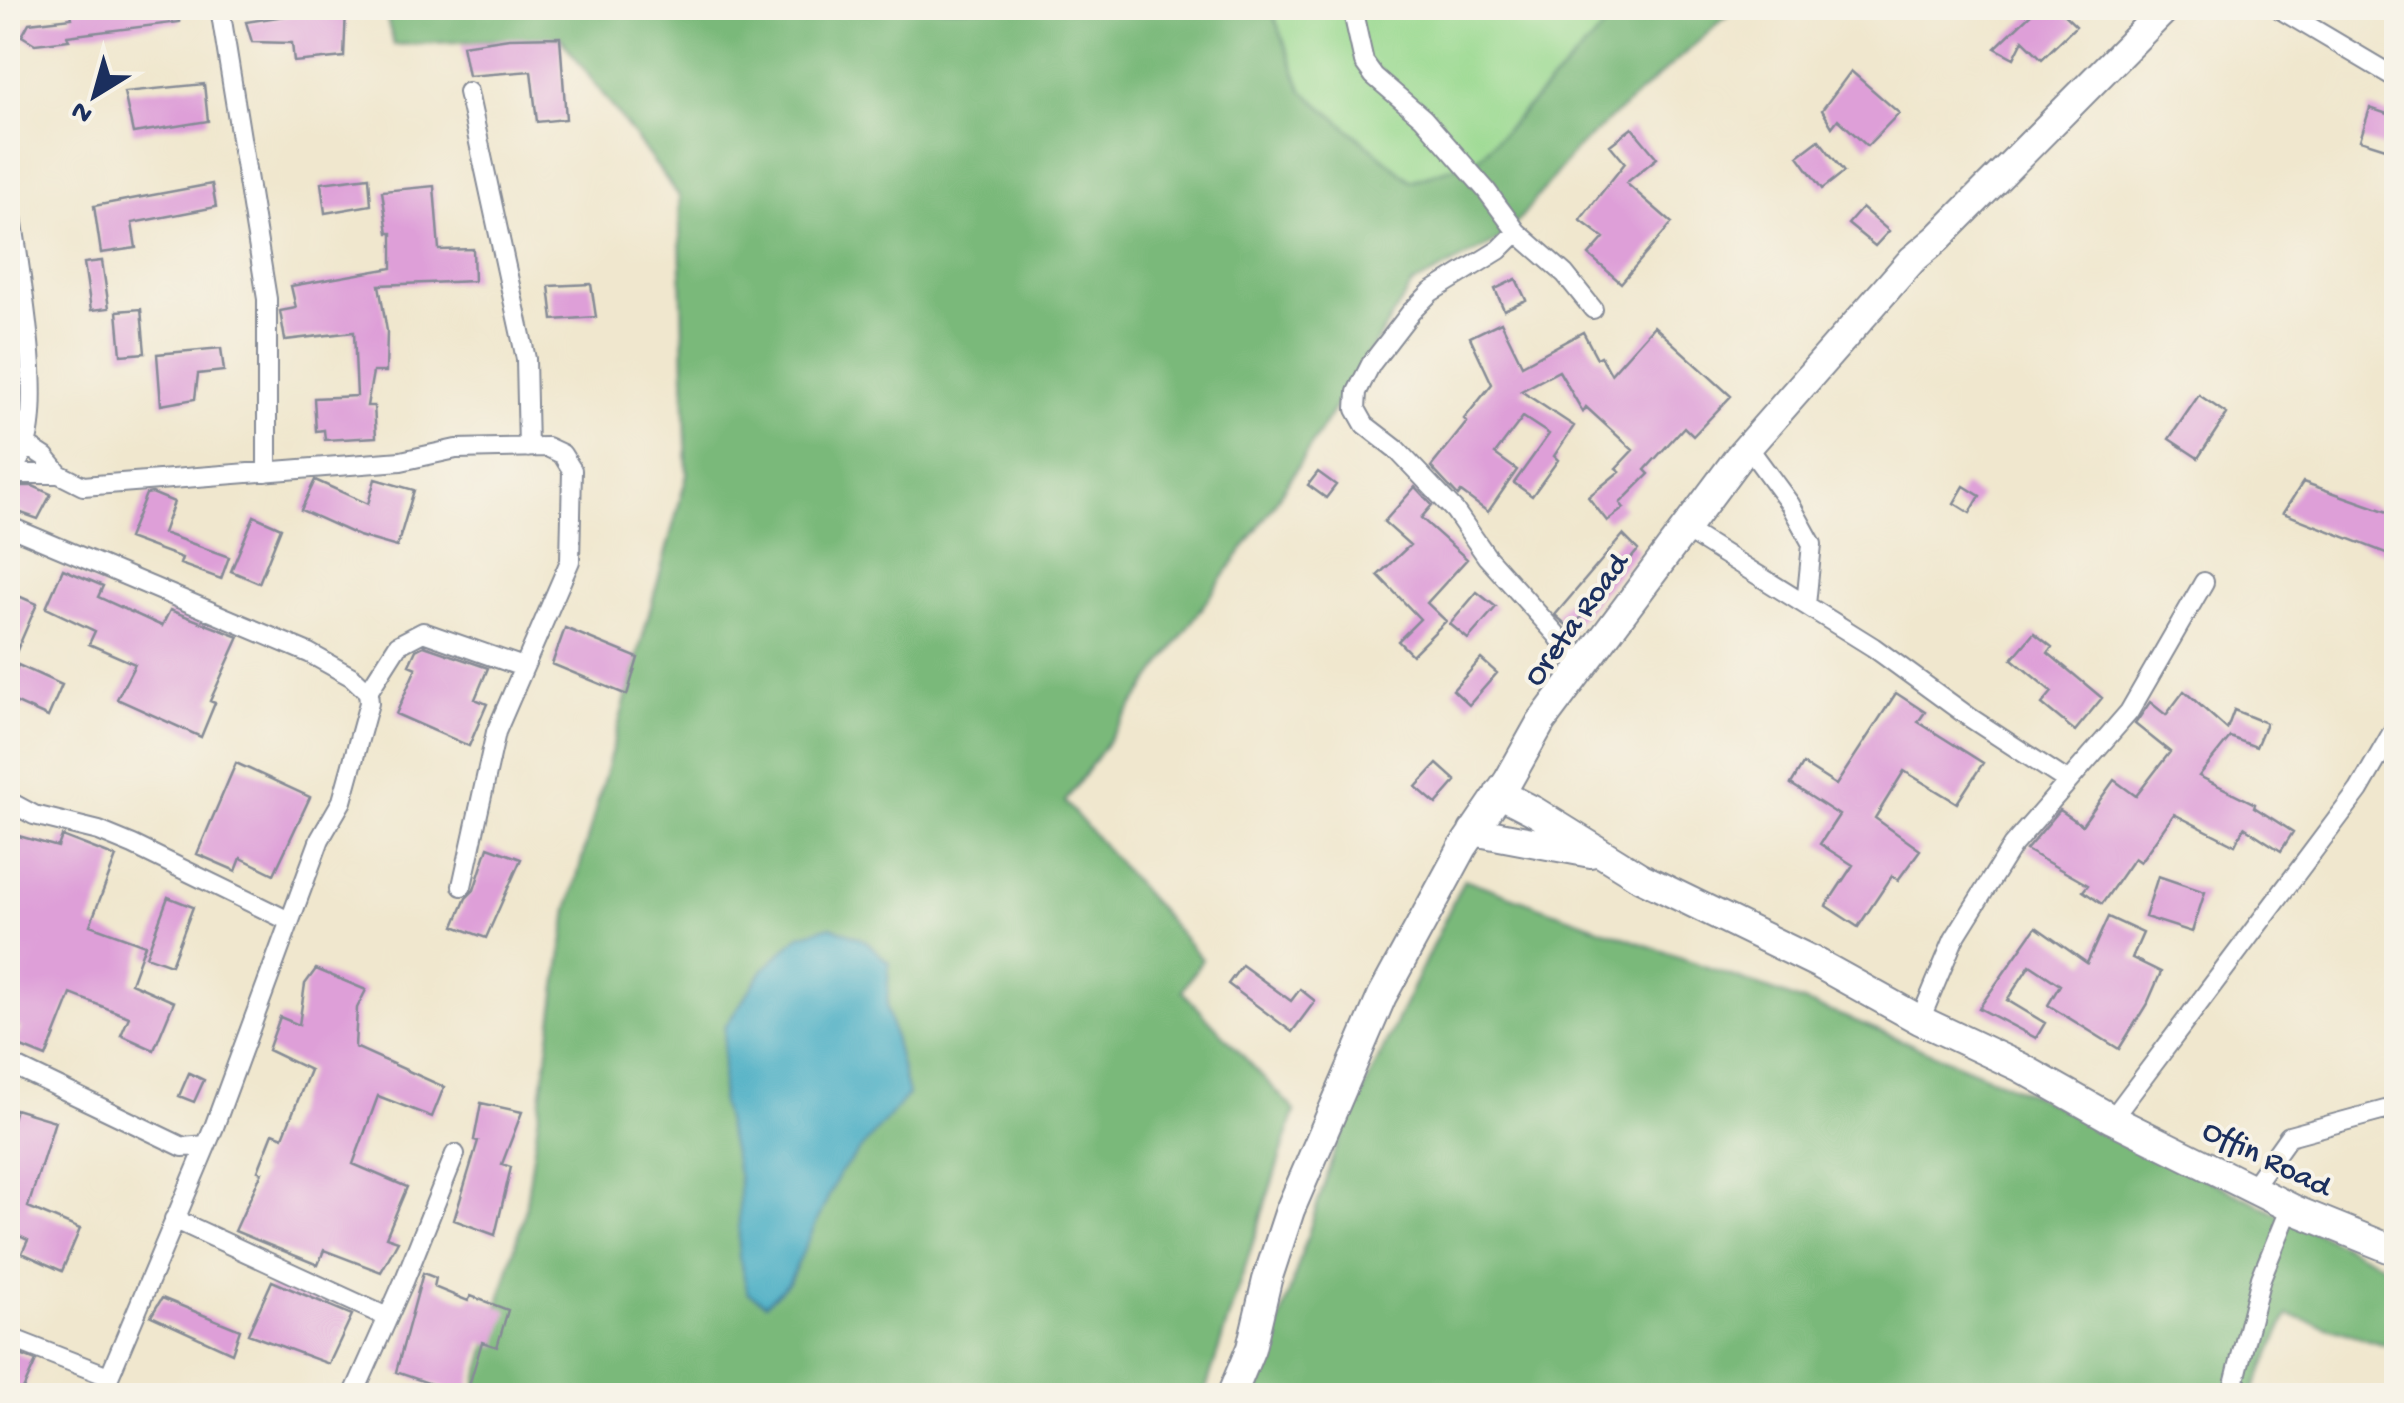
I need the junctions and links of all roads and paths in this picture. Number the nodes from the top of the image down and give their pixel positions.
1 (220, 8) edge
2 (1352, 8) edge
3 (2166, 8) edge
4 (2278, 8) edge
5 (2396, 78) edge
6 (468, 92) dead end
7 (8, 187) edge
8 (8, 195) edge
9 (1517, 232) junction
10 (1593, 309) dead end
11 (8, 420) edge
12 (27, 436) junction
13 (1748, 446) junction
14 (528, 448) junction
15 (267, 472) junction
16 (59, 474) junction
17 (8, 475) edge
18 (8, 526) edge
19 (1684, 529) junction
20 (2204, 582) dead end
21 (1806, 605) junction
22 (523, 667) junction
23 (1580, 667) junction
24 (368, 692) junction
25 (2396, 726) edge
26 (2067, 782) junction
27 (1499, 793) junction
28 (8, 801) edge
29 (1473, 831) junction
30 (1597, 854) junction
31 (462, 886) dead end
32 (290, 920) junction
33 (1920, 1020) junction
34 (8, 1063) edge
35 (2396, 1112) edge
36 (2112, 1118) junction
37 (206, 1145) junction
38 (183, 1147) junction
39 (454, 1154) dead end
40 (194, 1174) junction
41 (2252, 1188) junction
42 (2290, 1207) junction
43 (174, 1218) junction
44 (2396, 1251) edge
45 (387, 1316) junction
46 (8, 1337) edge
47 (108, 1376) junction
48 (101, 1396) edge
49 (353, 1396) edge
50 (1231, 1396) edge
51 (2231, 1396) edge

1 - 15 street
2 - 9 street
3 - 13 street, Oreta Road
4 - 5 street
6 - 14 street
7 - 8 street
8 - 12 street
9 - 10 street
9 - 23 street
11 - 12 street
12 - 16 street
12 - 17 street
13 - 19 street, Oreta Road
13 - 21 street
14 - 15 street
14 - 22 street
15 - 16 street
16 - 17 street
18 - 24 street
19 - 21 street
19 - 23 street, Oreta Road
20 - 26 street
21 - 26 street
22 - 24 street
22 - 31 street
23 - 27 street, Oreta Road
24 - 32 street
25 - 36 street
26 - 33 street
27 - 29 street, Oreta Road
27 - 30 street
28 - 32 street
29 - 30 street
29 - 50 street, Oreta Road
30 - 33 street, Offin Road
32 - 37 street
33 - 36 street, Offin Road
34 - 38 street
35 - 41 street
36 - 41 street, Offin Road
37 - 38 street
37 - 40 street
38 - 40 street
39 - 45 street
40 - 43 street
41 - 42 street, Offin Road
42 - 44 street, Offin Road
42 - 51 street
43 - 45 street
43 - 47 street
45 - 49 street
46 - 47 street
47 - 48 street

